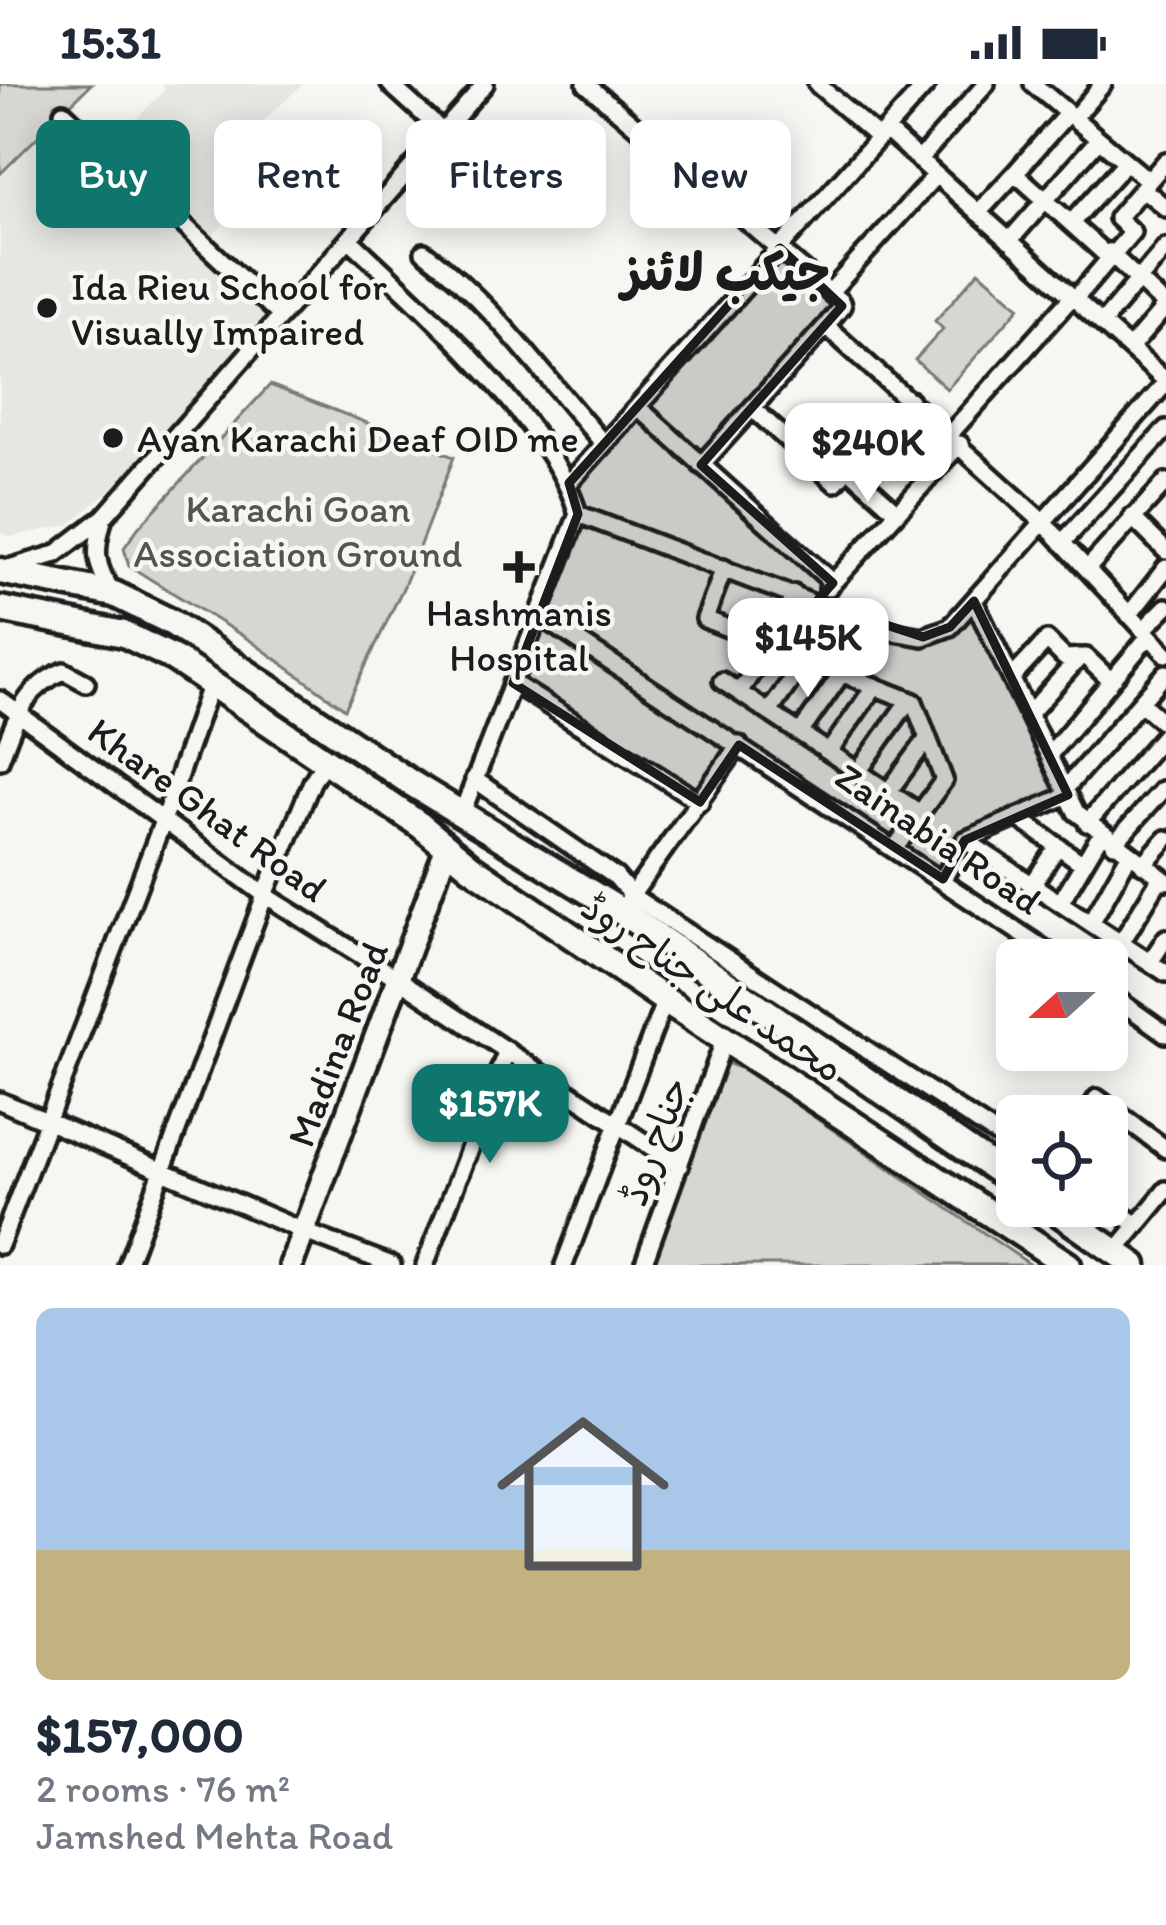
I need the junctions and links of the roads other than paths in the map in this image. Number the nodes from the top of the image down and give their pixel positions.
1 (390, 84) edge
2 (485, 84) edge
3 (586, 84) edge
4 (817, 84) edge
5 (927, 84) edge
6 (986, 84) edge
7 (1033, 84) edge
8 (1103, 84) edge
9 (63, 112) dead end
10 (1071, 116) junction
11 (430, 120) edge
12 (454, 120) edge
13 (882, 134) junction
14 (1099, 139) junction
15 (919, 160) junction
16 (1166, 161) edge
17 (1126, 162) junction
18 (1015, 173) junction
19 (406, 174) edge
20 (936, 175) junction
21 (1146, 185) junction
22 (1045, 200) junction
23 (1166, 208) edge
24 (979, 213) junction
25 (1071, 223) junction
26 (349, 238) junction
27 (1009, 241) junction
28 (1166, 247) edge
29 (780, 248) junction
30 (424, 252) dead end
31 (1112, 255) junction
32 (1138, 280) junction
33 (830, 292) junction
34 (1073, 298) junction
35 (1166, 306) edge
36 (280, 315) junction
37 (1102, 323) junction
38 (826, 326) junction
39 (1130, 348) junction
40 (1166, 382) edge
41 (910, 400) junction
42 (638, 407) junction
43 (752, 408) junction
44 (1166, 430) edge
45 (955, 440) junction
46 (604, 445) junction
47 (701, 465) junction
48 (848, 468) junction
49 (569, 483) junction
50 (1163, 492) edge
51 (897, 512) junction
52 (578, 514) junction
53 (104, 517) junction
54 (1132, 517) junction
55 (1045, 524) junction
56 (1062, 543) junction
57 (1166, 551) edge
58 (724, 568) junction
59 (1166, 568) edge
60 (1087, 569) junction
61 (0, 570) edge
62 (833, 583) junction
63 (114, 594) junction
64 (794, 594) junction
65 (974, 601) junction
66 (816, 602) junction
67 (0, 609) edge
68 (1165, 610) edge
69 (539, 614) junction
70 (1129, 615) junction
71 (1146, 633) junction
72 (771, 645) junction
73 (1166, 654) edge
74 (1080, 657) junction
75 (806, 659) junction
76 (842, 673) junction
77 (1166, 674) edge
78 (1012, 678) junction
79 (722, 681) dead end
80 (1111, 681) junction
81 (86, 682) dead end
82 (211, 683) junction
83 (512, 683) junction
84 (874, 686) junction
85 (740, 692) junction
86 (0, 700) edge
87 (909, 700) junction
88 (1141, 703) junction
89 (17, 711) junction
90 (769, 712) junction
91 (1029, 714) junction
92 (800, 733) junction
93 (1164, 736) edge
94 (928, 739) junction
95 (739, 745) junction
96 (829, 752) junction
97 (1048, 755) junction
98 (326, 759) junction
99 (0, 760) edge
100 (1136, 768) junction
101 (858, 772) junction
102 (474, 779) junction
103 (888, 792) junction
104 (1067, 792) junction
105 (1164, 792) edge
106 (700, 802) junction
107 (462, 813) junction
108 (920, 814) junction
109 (1017, 817) junction
110 (163, 821) junction
111 (1101, 833) junction
112 (1166, 839) edge
113 (965, 840) junction
114 (1058, 846) junction
115 (447, 847) junction
116 (895, 848) junction
117 (1136, 860) junction
118 (1083, 864) junction
119 (943, 879) junction
120 (1163, 879) edge
121 (1033, 885) junction
122 (266, 896) junction
123 (625, 903) junction
124 (1060, 903) junction
125 (1091, 923) junction
126 (1166, 938) edge
127 (1030, 939) edge
128 (1114, 939) edge
129 (1123, 939) edge
130 (1128, 948) edge
131 (1150, 962) junction
132 (1166, 973) edge
133 (400, 980) junction
134 (665, 1000) junction
135 (1128, 1007) edge
136 (1166, 1034) edge
137 (725, 1038) junction
138 (507, 1050) junction
139 (0, 1101) edge
140 (48, 1121) junction
141 (1128, 1121) edge
142 (616, 1125) junction
143 (996, 1135) edge
144 (1166, 1149) edge
145 (680, 1166) junction
146 (996, 1169) edge
147 (164, 1172) junction
148 (1166, 1190) edge
149 (1128, 1219) edge
150 (1138, 1225) junction
151 (1079, 1227) edge
152 (304, 1232) junction
153 (0, 1245) edge
154 (1125, 1258) edge
155 (127, 1265) edge
156 (291, 1265) edge
157 (392, 1265) edge
158 (425, 1265) edge
159 (564, 1265) edge
160 (644, 1265) edge
161 (1068, 1265) edge

1 - 11 street
2 - 12 street
3 - 29 street
4 - 13 street
5 - 13 street
6 - 15 street
7 - 10 street
8 - 10 street
9 - 36 street
10 - 14 street
10 - 18 street
13 - 15 street
13 - 29 street
14 - 17 street
14 - 22 street
15 - 20 street
16 - 21 street
17 - 21 street
17 - 25 street
18 - 22 street
18 - 24 street
19 - 26 street
20 - 24 street
20 - 33 street
21 - 23 street
21 - 31 street
22 - 25 street
22 - 27 street
24 - 27 street
25 - 31 street
26 - 36 street
26 - 49 street
27 - 34 street
28 - 32 street
29 - 33 street
29 - 42 street
30 - 46 street
31 - 32 street
31 - 34 street
32 - 35 street
32 - 37 street
33 - 38 street
34 - 37 street
34 - 45 street
35 - 39 street
36 - 53 street
37 - 39 street
38 - 41 street
38 - 43 street
39 - 40 street
40 - 55 street
41 - 45 street
41 - 48 street
42 - 46 street
42 - 47 street
43 - 47 street
43 - 48 street
44 - 56 street
45 - 51 street
45 - 55 street
46 - 49 street
47 - 62 street
48 - 51 street
49 - 52 street
50 - 54 street
51 - 62 street
52 - 58 street
52 - 69 street
53 - 61 street
53 - 63 street
54 - 57 street
54 - 60 street
55 - 56 street
55 - 65 street
56 - 60 street
58 - 64 street
58 - 72 street
59 - 70 street
60 - 70 street
61 - 63 highway, محمد علی جناح روڈ
62 - 66 street
63 - 107 highway, محمد علی جناح روڈ
64 - 66 street
64 - 72 street
65 - 66 street
65 - 78 street
67 - 82 highway, محمد علی جناح روڈ
68 - 71 street
69 - 83 street
69 - 95 street, Zainabia Road
70 - 71 street
71 - 73 street
71 - 80 street
72 - 75 street
72 - 85 street
74 - 78 street
74 - 80 street
74 - 91 street
75 - 76 street
75 - 90 street
76 - 84 street
76 - 92 street
77 - 88 street
78 - 91 street
79 - 85 street
80 - 97 street
81 - 89 street
82 - 98 highway, محمد علی جناح روڈ
82 - 110 street
83 - 102 street
83 - 106 street
84 - 87 street
84 - 96 street
85 - 90 street
86 - 89 street, Khare Ghat Road
87 - 94 street
87 - 101 street
88 - 93 street
88 - 104 street
89 - 99 street
89 - 110 street, Khare Ghat Road
90 - 92 street
91 - 97 street
92 - 96 street
93 - 100 street
94 - 103 street
94 - 108 street
95 - 106 street
95 - 116 street, Zainabia Road
96 - 101 street
97 - 104 street
98 - 115 highway, محمد علی جناح روڈ
98 - 122 street
100 - 105 street
100 - 111 street
101 - 103 street
102 - 107 street
102 - 123 street
103 - 108 street
104 - 109 street
104 - 111 street
105 - 111 street
106 - 123 street
107 - 123 highway, محمد علی جناح روڈ
108 - 116 street
109 - 113 street
109 - 114 street
110 - 122 street, Khare Ghat Road
110 - 140 street
111 - 117 street
111 - 118 street
112 - 117 street
113 - 119 street
113 - 121 street
114 - 118 street
114 - 121 street
115 - 133 main road, Madina Road
115 - 134 highway, محمد علی جناح روڈ
116 - 119 street, Zainabia Road
117 - 120 street
117 - 125 street
118 - 124 street
119 - 127 street, Zainabia Road
120 - 129 street
121 - 124 street
122 - 133 street, Khare Ghat Road
122 - 147 street
123 - 143 street
123 - 146 highway, محمد علی جناح روڈ
124 - 125 street
125 - 128 street
126 - 131 street
130 - 131 street
131 - 132 street
133 - 138 street, Khare Ghat Road
133 - 152 main road, Madina Road
134 - 137 highway, محمد علی جناح روڈ
134 - 142 street
135 - 136 street
137 - 145 street, جناح روڈ
137 - 161 highway, محمد علی جناح روڈ
138 - 142 street, Khare Ghat Road
138 - 158 street
139 - 140 street
140 - 147 street
140 - 153 street
141 - 144 street
142 - 145 street, Khare Ghat Road
142 - 159 street
145 - 160 street, جناح روڈ
147 - 152 street
147 - 155 street
148 - 150 street
149 - 150 street
150 - 154 street
151 - 154 highway
152 - 156 main road, Madina Road
152 - 157 street

